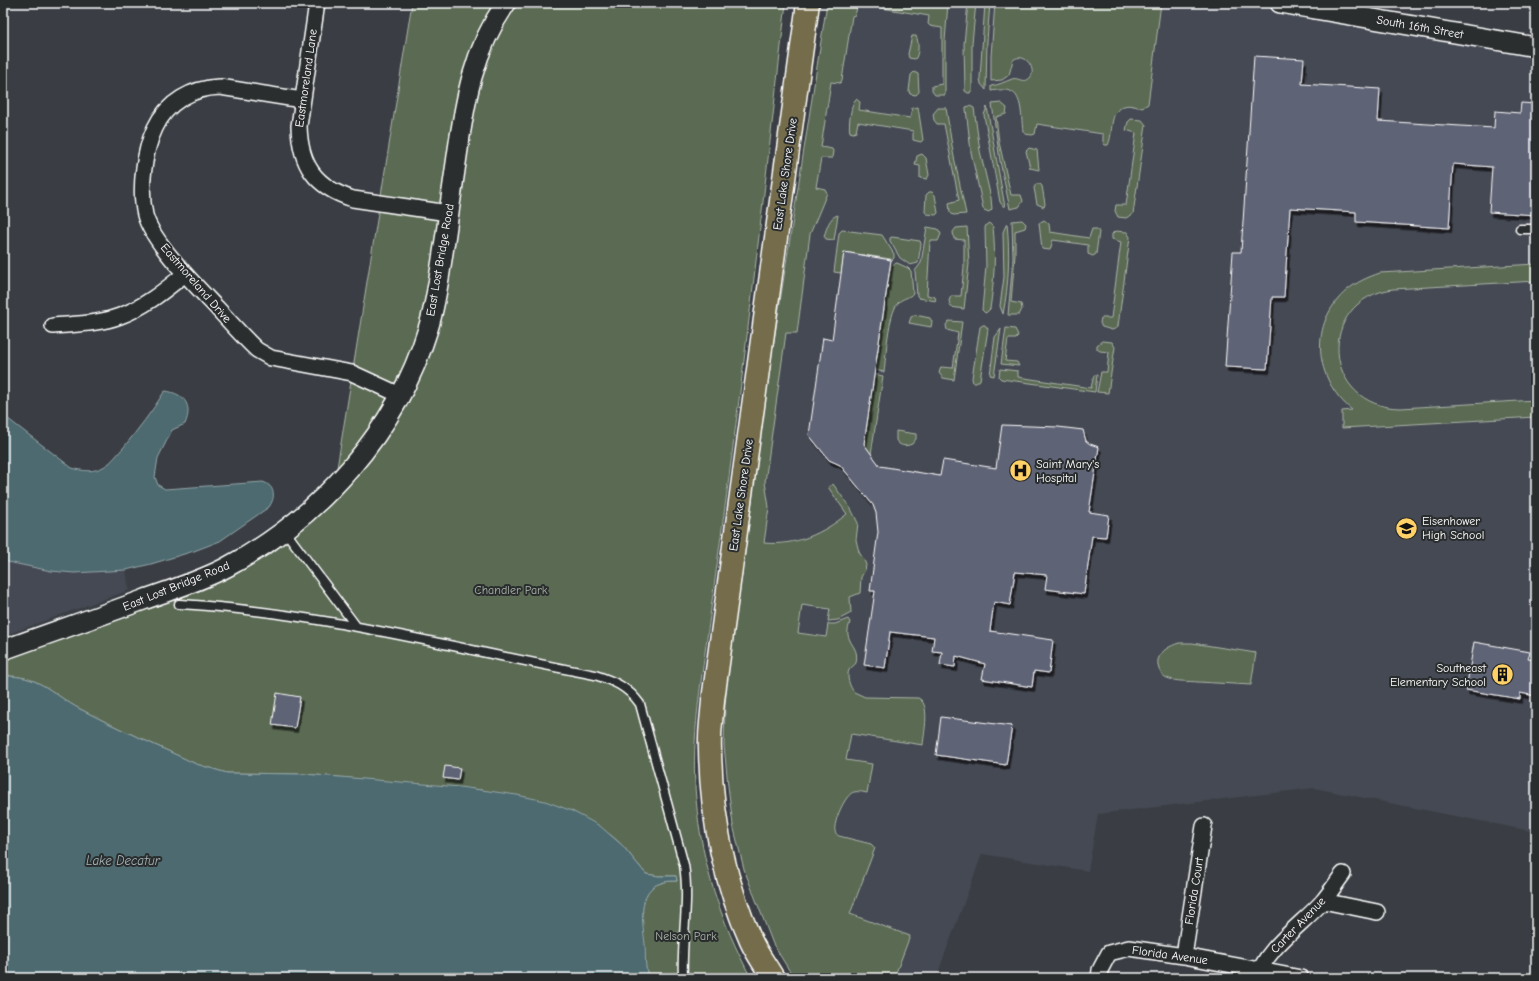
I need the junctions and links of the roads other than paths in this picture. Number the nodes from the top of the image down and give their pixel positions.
1 (317, 3) edge
2 (506, 3) edge
3 (808, 3) edge
4 (1280, 3) edge
5 (1353, 9) edge
6 (1536, 47) edge
7 (302, 100) junction
8 (448, 213) junction
9 (1520, 229) dead end
10 (1536, 229) edge
11 (185, 274) junction
12 (53, 326) dead end
13 (400, 395) junction
14 (285, 531) junction
15 (179, 604) dead end
16 (356, 626) junction
17 (3, 650) edge
18 (1204, 826) dead end
19 (1343, 874) dead end
20 (1323, 902) junction
21 (1377, 912) dead end
22 (1184, 956) junction
23 (1258, 974) edge
24 (684, 978) edge
25 (773, 978) edge
26 (1099, 978) edge
27 (1301, 978) edge

1 - 7 street, Eastmoreland Lane
2 - 8 street, East Lost Bridge Road
3 - 25 main road, East Lake Shore Drive
4 - 5 street, South 16th Street
5 - 6 street, South 16th Street
7 - 8 street, Eastmoreland Lane
7 - 11 street, Eastmoreland Drive
8 - 13 street, East Lost Bridge Road
9 - 10 lane
11 - 12 street
11 - 13 street, Eastmoreland Drive
13 - 14 street, East Lost Bridge Road
14 - 16 lane
14 - 17 street, East Lost Bridge Road
15 - 16 lane
16 - 24 lane
18 - 22 street, Florida Court
19 - 20 street, Carter Avenue
20 - 21 street
20 - 23 street, Carter Avenue
22 - 23 street, Florida Avenue
22 - 26 street, Florida Avenue
23 - 27 street, Florida Avenue

